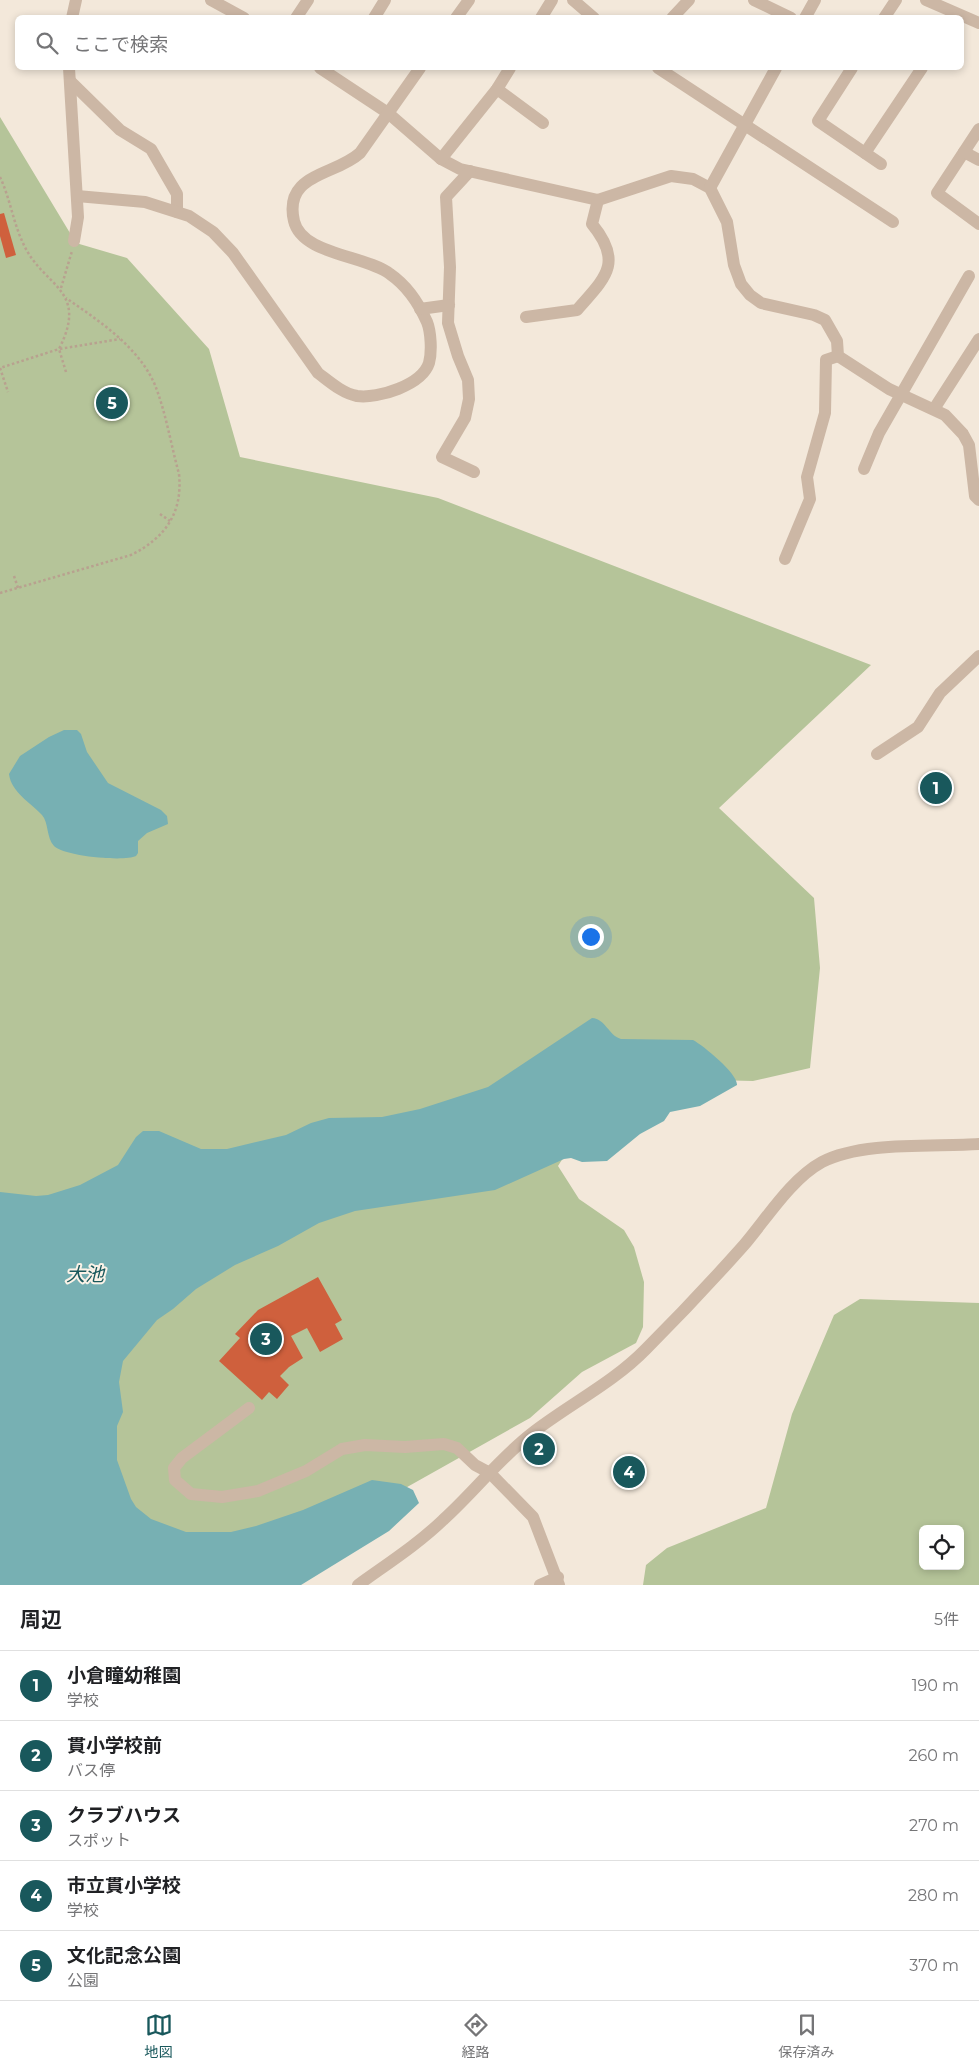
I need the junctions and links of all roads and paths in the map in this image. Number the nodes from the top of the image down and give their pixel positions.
1 (76, 0) edge
2 (211, 0) edge
3 (308, 0) edge
4 (385, 0) edge
5 (469, 0) edge
6 (552, 0) edge
7 (573, 0) edge
8 (688, 0) edge
9 (754, 0) edge
10 (814, 0) edge
11 (896, 0) edge
12 (926, 0) edge
13 (73, 15) edge
14 (238, 15) edge
15 (298, 15) edge
16 (376, 15) edge
17 (458, 15) edge
18 (543, 15) edge
19 (590, 15) edge
20 (675, 15) edge
21 (785, 15) edge
22 (806, 15) edge
23 (886, 15) edge
24 (957, 15) edge
25 (964, 18) edge
26 (979, 23) edge
27 (69, 70) edge
28 (419, 70) edge
29 (509, 70) edge
30 (661, 70) edge
31 (775, 70) edge
32 (851, 70) edge
33 (921, 70) edge
34 (338, 72) edge
35 (70, 81) junction
36 (497, 89) junction
37 (388, 113) junction
38 (543, 123) dead end
39 (744, 123) junction
40 (979, 129) edge
41 (964, 152) junction
42 (865, 153) junction
43 (441, 159) junction
44 (979, 160) edge
45 (881, 164) dead end
46 (470, 171) junction
47 (0, 177) edge
48 (710, 188) junction
49 (78, 196) junction
50 (598, 200) junction
51 (177, 212) junction
52 (893, 222) dead end
53 (979, 224) edge
54 (74, 242) joint
55 (969, 276) dead end
56 (61, 288) junction
57 (66, 298) junction
58 (449, 305) junction
59 (420, 309) junction
60 (526, 317) dead end
61 (122, 339) junction
62 (979, 339) edge
63 (59, 349) junction
64 (838, 356) junction
65 (0, 368) edge
66 (66, 372) dead end
67 (8, 392) dead end
68 (900, 394) junction
69 (934, 409) junction
70 (864, 469) dead end
71 (474, 472) dead end
72 (979, 500) edge
73 (160, 514) dead end
74 (170, 521) junction
75 (785, 559) dead end
76 (14, 576) dead end
77 (18, 588) junction
78 (0, 593) edge
79 (977, 661) edge
80 (877, 754) dead end
81 (979, 1144) edge
82 (249, 1408) dead end
83 (490, 1473) junction
84 (559, 1581) edge
85 (358, 1585) edge
86 (540, 1585) edge

1 - 13 street
2 - 14 street
3 - 15 street
4 - 16 street
5 - 17 street
6 - 18 street
7 - 19 street
8 - 20 street
9 - 21 street
10 - 22 street
11 - 23 street
12 - 24 street
25 - 26 street
27 - 35 street
28 - 37 street
29 - 36 street
30 - 39 street
31 - 39 street
32 - 42 street
33 - 42 street
34 - 37 street
35 - 49 street
35 - 51 street
36 - 38 street
36 - 43 street
37 - 43 street
37 - 59 street
39 - 48 street
39 - 52 street
40 - 41 street
41 - 44 street
41 - 53 street
42 - 45 street
43 - 46 street
46 - 50 street
46 - 58 street
47 - 56 path
48 - 50 street
48 - 64 street
49 - 51 street
49 - 54 street
50 - 60 street
51 - 59 street
54 - 56 path
55 - 68 street
56 - 57 path
57 - 61 path
57 - 63 path
58 - 59 street
58 - 71 street
61 - 63 path
61 - 74 path
62 - 69 street
63 - 65 path
63 - 66 path
64 - 68 street
64 - 75 street
65 - 67 path
68 - 69 street
68 - 70 street
69 - 72 street
73 - 74 path
74 - 77 path
76 - 77 path
77 - 78 path
79 - 80 street
81 - 83 street
82 - 83 street
83 - 84 street
83 - 85 street
84 - 86 street

